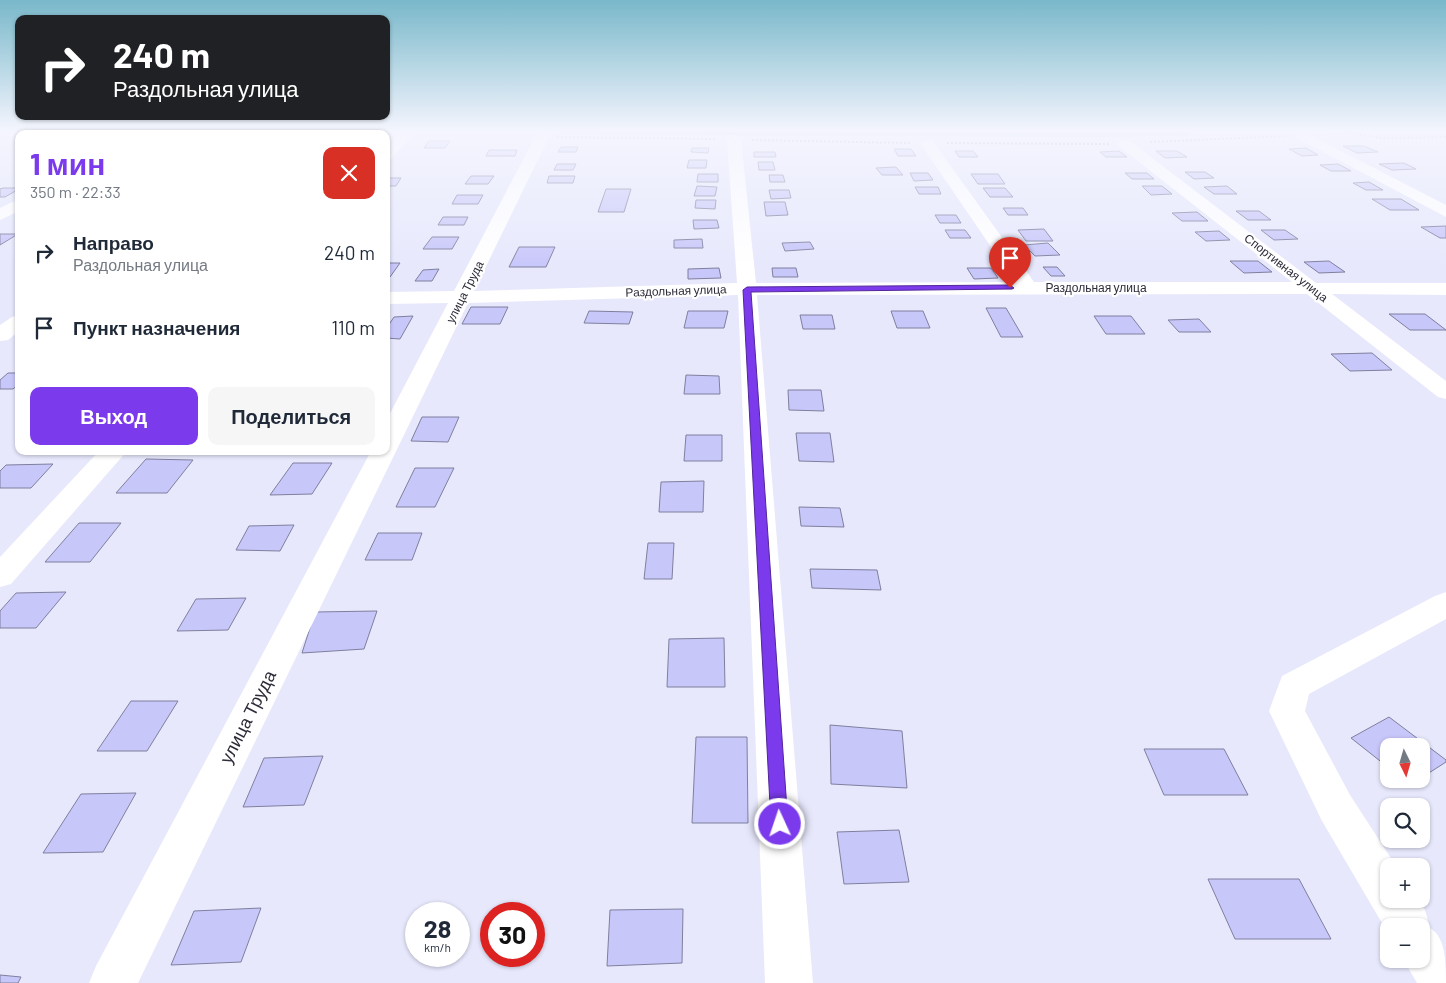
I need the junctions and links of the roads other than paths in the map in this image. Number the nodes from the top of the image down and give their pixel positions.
1 (523, 176) edge
2 (737, 176) edge
3 (950, 176) edge
4 (1166, 176) edge
5 (1378, 176) edge
6 (15, 206) edge
7 (1446, 212) edge
8 (0, 215) edge
9 (1028, 287) junction
10 (1313, 289) junction
11 (1446, 289) edge
12 (747, 290) junction
13 (390, 298) edge
14 (462, 298) junction
15 (15, 308) edge
16 (0, 312) edge
17 (15, 324) edge
18 (0, 335) edge
19 (1446, 392) edge
20 (390, 438) edge
21 (110, 455) edge
22 (382, 455) edge
23 (0, 576) edge
24 (1438, 616) edge
25 (1380, 879) edge
26 (1430, 961) edge
27 (113, 983) edge
28 (789, 983) edge
29 (1444, 983) edge

1 - 14 street, улица Труда
2 - 12 street
3 - 9 street
4 - 10 street, Спортивная улица
5 - 7 street
6 - 8 street
9 - 10 street, Раздольная улица
9 - 12 street, Раздольная улица
10 - 11 street, Раздольная улица
10 - 19 street, Спортивная улица
12 - 14 street, Раздольная улица
12 - 28 street
13 - 14 street, Раздольная улица
14 - 20 street, улица Труда
15 - 16 street
17 - 18 street
21 - 23 street
22 - 27 street, улица Труда
24 - 25 street
26 - 29 street

